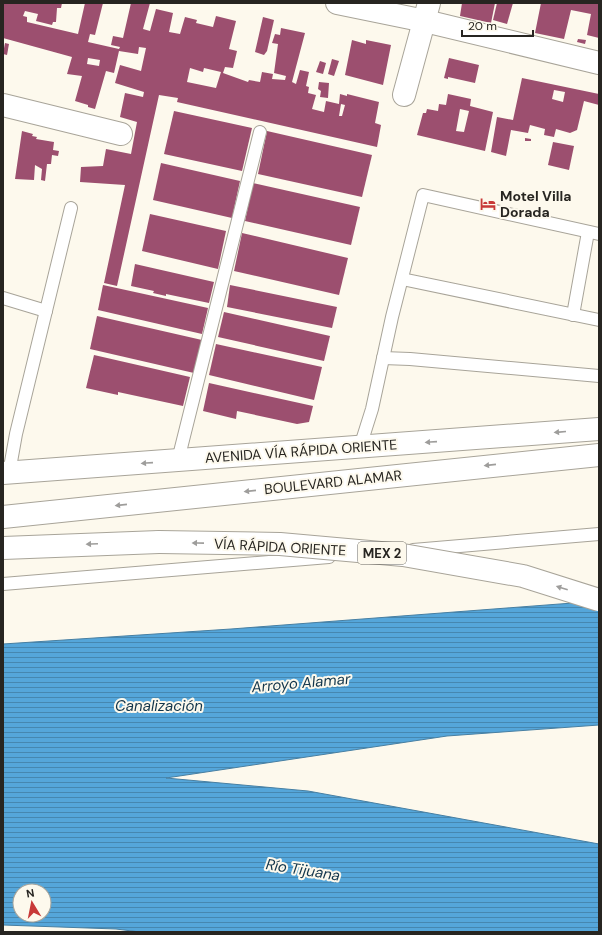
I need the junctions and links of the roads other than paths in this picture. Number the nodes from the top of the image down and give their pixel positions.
1 (337, 3) edge
2 (427, 12) edge
3 (599, 63) edge
4 (404, 95) dead end
5 (3, 105) edge
6 (260, 132) dead end
7 (121, 134) dead end
8 (71, 208) dead end
9 (594, 233) edge
10 (402, 279) junction
11 (3, 298) edge
12 (46, 311) junction
13 (573, 315) junction
14 (599, 320) edge
15 (383, 358) junction
16 (599, 376) edge
17 (599, 429) edge
18 (360, 447) junction
19 (599, 448) edge
20 (599, 455) edge
21 (178, 460) junction
22 (525, 462) junction
23 (6, 473) edge
24 (3, 511) edge
25 (68, 511) junction
26 (3, 517) edge
27 (599, 534) edge
28 (3, 548) edge
29 (3, 584) edge
30 (599, 600) edge

1 - 2 main road
2 - 3 main road
2 - 4 main road
5 - 7 main road
6 - 21 lane
8 - 12 lane
9 - 10 lane
9 - 13 lane
10 - 13 lane
10 - 15 lane
11 - 12 lane
12 - 23 lane
13 - 14 lane
15 - 16 lane
15 - 18 lane
17 -> 18 main road, AVENIDA VÍA RÁPIDA ORIENTE
18 - 21 main road, AVENIDA VÍA RÁPIDA ORIENTE
19 - 22 main road
20 - 22 main road, BOULEVARD ALAMAR
21 -> 23 main road, AVENIDA VÍA RÁPIDA ORIENTE
22 -> 25 main road, BOULEVARD ALAMAR
24 - 25 main road
25 - 26 main road
27 - 29 lane
30 -> 28 main road, VÍA RÁPIDA ORIENTE / MEX 2, bridge

